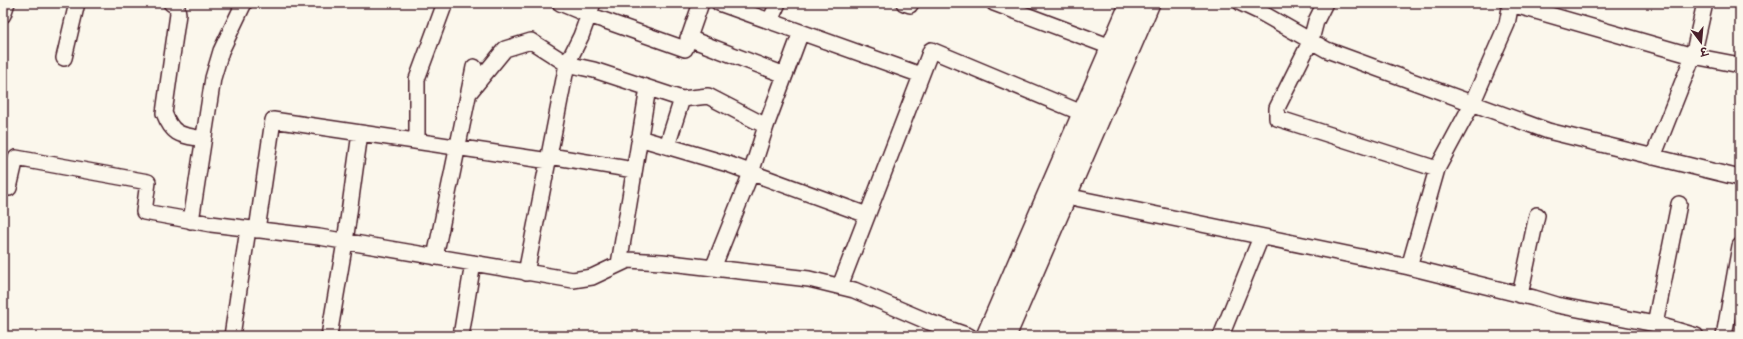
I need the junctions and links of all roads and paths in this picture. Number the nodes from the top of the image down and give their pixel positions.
1 (7, 3) edge
2 (77, 3) edge
3 (171, 3) edge
4 (244, 3) edge
5 (445, 3) edge
6 (560, 3) edge
7 (701, 3) edge
8 (718, 3) edge
9 (778, 3) edge
10 (904, 3) edge
11 (911, 3) edge
12 (994, 3) edge
13 (1130, 3) edge
14 (1150, 3) edge
15 (1241, 3) edge
16 (1325, 3) edge
17 (1509, 3) edge
18 (1705, 3) edge
19 (591, 9) edge
20 (3, 15) edge
21 (770, 21) junction
22 (801, 32) junction
23 (688, 38) junction
24 (1311, 40) junction
25 (1111, 47) junction
26 (1694, 56) junction
27 (64, 58) dead end
28 (567, 64) junction
29 (1740, 65) edge
30 (474, 67) dead end
31 (785, 75) junction
32 (921, 75) junction
33 (648, 88) junction
34 (469, 93) junction
35 (682, 99) junction
36 (1472, 104) junction
37 (1082, 113) junction
38 (766, 126) junction
39 (360, 133) junction
40 (639, 138) junction
41 (203, 139) junction
42 (417, 141) junction
43 (667, 146) junction
44 (458, 147) junction
45 (1653, 157) junction
46 (550, 159) junction
47 (1437, 169) junction
48 (634, 170) junction
49 (750, 173) junction
50 (1740, 178) edge
51 (3, 187) edge
52 (1066, 196) junction
53 (1679, 204) dead end
54 (868, 215) junction
55 (1537, 216) dead end
56 (191, 220) junction
57 (253, 229) junction
58 (1261, 237) junction
59 (345, 242) junction
60 (1740, 246) edge
61 (435, 257) junction
62 (473, 263) junction
63 (619, 264) junction
64 (1409, 267) junction
65 (713, 268) junction
66 (526, 272) junction
67 (840, 286) junction
68 (1520, 295) junction
69 (1655, 324) junction
70 (232, 336) edge
71 (329, 336) edge
72 (461, 336) edge
73 (969, 336) edge
74 (986, 336) edge
75 (1006, 336) edge
76 (1221, 336) edge
77 (1696, 336) edge
78 (1724, 336) edge

1 - 20 street
2 - 27 street
3 - 41 street
4 - 41 street
5 - 42 street
6 - 19 street
7 - 23 street
8 - 21 street
9 - 21 street
10 - 11 street
12 - 25 street
13 - 25 main road
14 - 52 main road
15 - 24 street
16 - 24 street
17 - 26 street
17 - 36 street
18 - 26 street
19 - 23 street
19 - 28 street
21 - 22 street
22 - 31 street
22 - 32 street
23 - 31 street
24 - 36 street
24 - 47 street
25 - 37 main road
26 - 29 street
26 - 45 street
28 - 33 street
28 - 34 street
28 - 46 street
30 - 34 street
31 - 38 street
32 - 37 street
32 - 54 street
33 - 35 street
33 - 40 street
34 - 44 street
35 - 38 street
35 - 43 street
36 - 45 street
36 - 47 street
37 - 74 main road
38 - 49 street
39 - 42 street
39 - 57 street
39 - 59 street
40 - 43 street
40 - 48 street
41 - 56 street
42 - 44 street
43 - 49 street
44 - 46 street
44 - 61 street
45 - 50 street
46 - 48 street
46 - 66 street
47 - 64 street
48 - 63 street
49 - 54 street
49 - 65 street
51 - 56 street
52 - 58 street
52 - 75 main road
53 - 69 street
54 - 67 street
55 - 68 street
56 - 57 street
57 - 59 street
57 - 70 street
58 - 64 street
58 - 76 street
59 - 61 street
59 - 71 street
60 - 78 street
61 - 62 street
62 - 66 street
62 - 72 street
63 - 65 street
63 - 66 street
64 - 68 street
65 - 67 street
67 - 73 street
68 - 69 street
69 - 77 street

